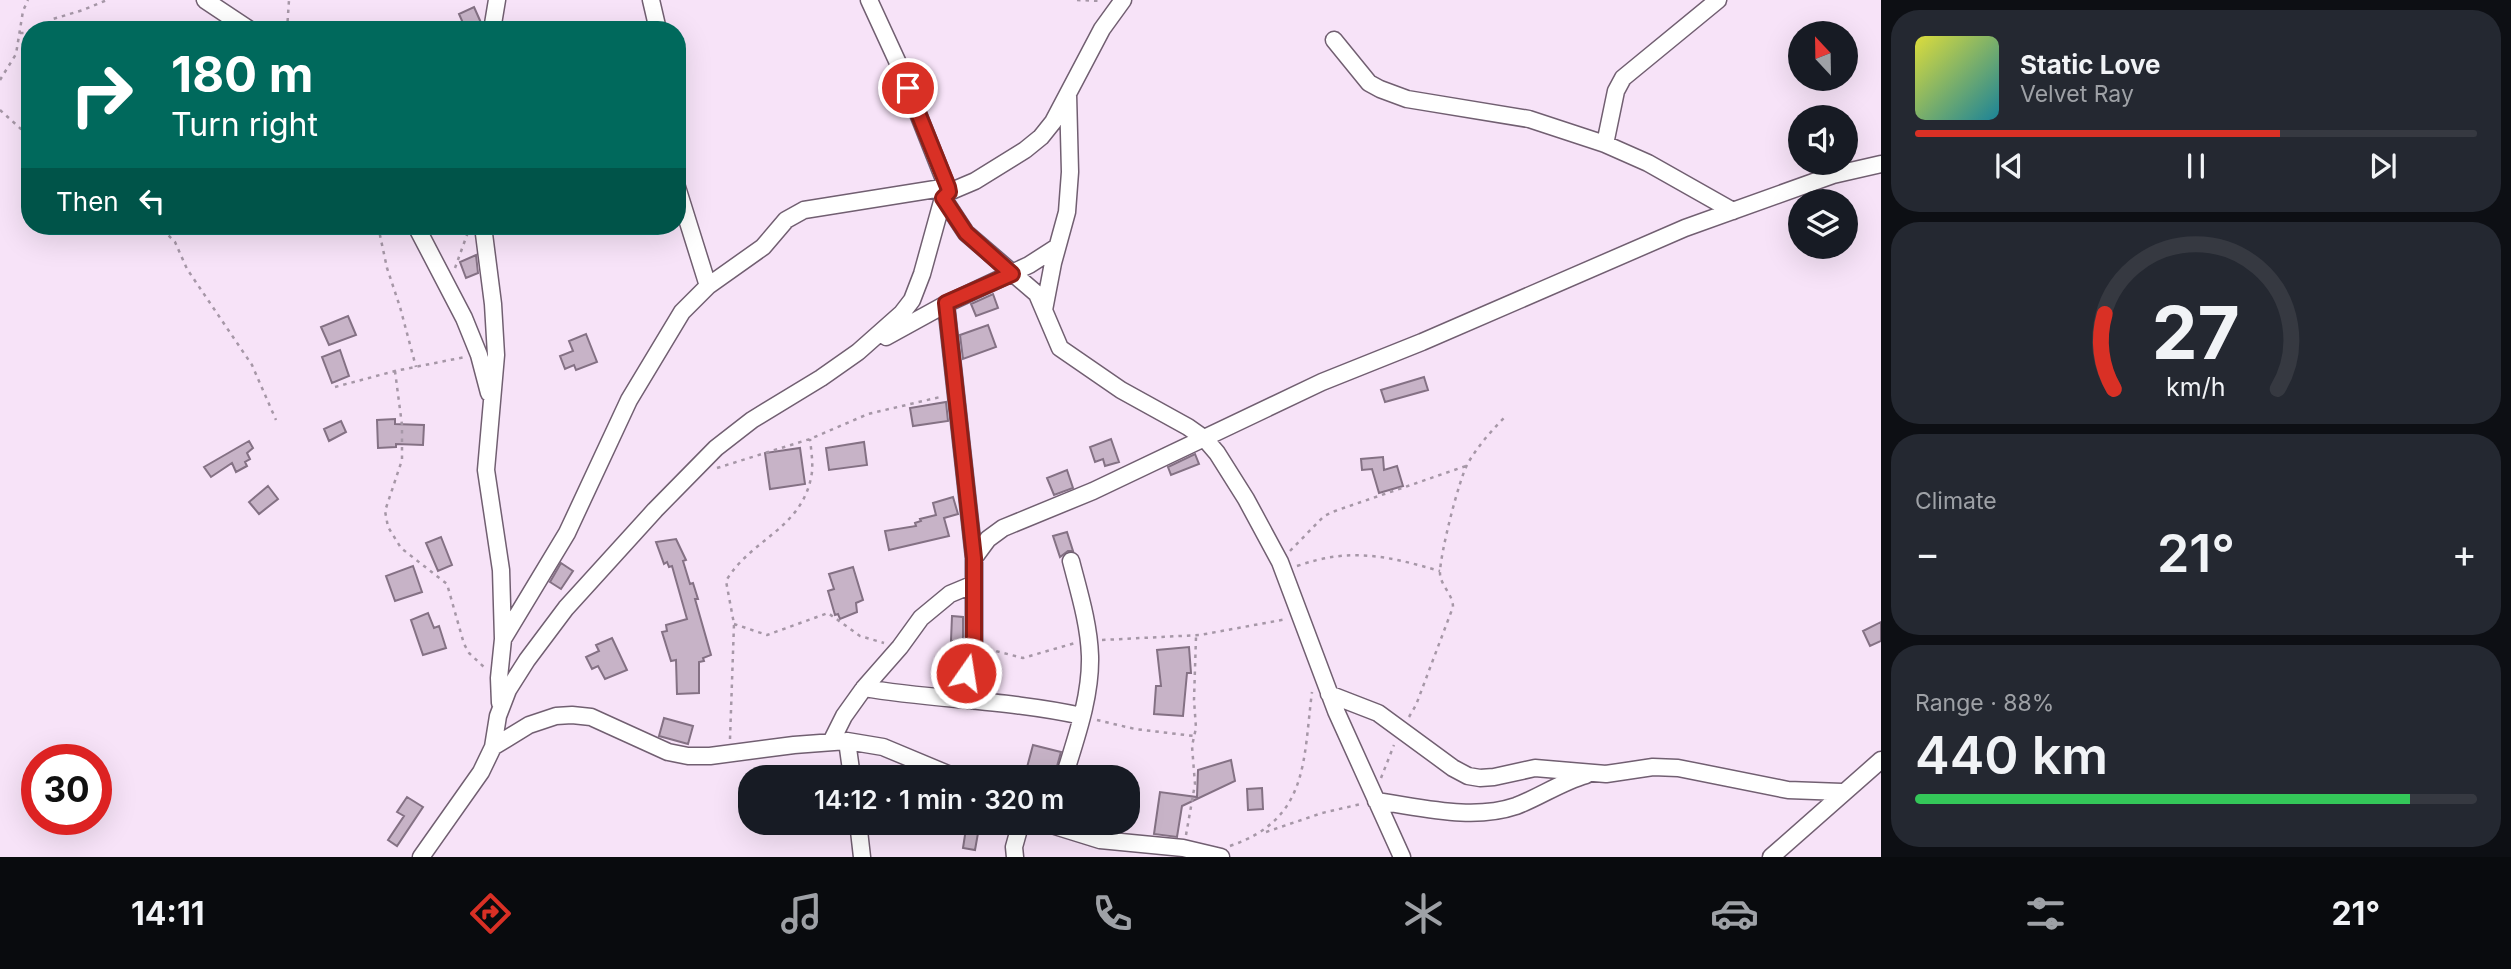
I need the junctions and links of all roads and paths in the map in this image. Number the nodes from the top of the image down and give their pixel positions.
1 (28, 0) edge
2 (107, 0) edge
3 (205, 0) edge
4 (497, 0) edge
5 (652, 0) edge
6 (869, 0) edge
7 (1077, 0) edge
8 (1718, 0) edge
9 (290, 1) edge
10 (1121, 1) edge
11 (22, 21) edge
12 (51, 21) edge
13 (236, 21) edge
14 (288, 21) edge
15 (494, 21) edge
16 (656, 21) edge
17 (21, 26) edge
18 (20, 33) joint
19 (1334, 40) dead end
20 (0, 80) edge
21 (1068, 93) junction
22 (0, 110) edge
23 (21, 130) edge
24 (1605, 144) junction
25 (1881, 164) edge
26 (947, 192) junction
27 (1733, 211) junction
28 (686, 215) edge
29 (168, 235) edge
30 (380, 235) edge
31 (421, 235) edge
32 (468, 235) edge
33 (484, 235) edge
34 (1057, 247) junction
35 (1012, 274) junction
36 (708, 285) junction
37 (448, 286) junction
38 (946, 303) junction
39 (1044, 310) junction
40 (858, 352) junction
41 (479, 355) junction
42 (416, 367) junction
43 (395, 371) junction
44 (335, 387) dead end
45 (958, 394) junction
46 (492, 404) junction
47 (1505, 417) dead end
48 (276, 420) dead end
49 (810, 439) junction
50 (1205, 439) junction
51 (1466, 466) junction
52 (712, 469) dead end
53 (974, 558) junction
54 (1071, 561) dead end
55 (1281, 567) junction
56 (1440, 571) junction
57 (974, 584) junction
58 (1299, 617) junction
59 (734, 624) junction
60 (1196, 635) junction
61 (503, 639) junction
62 (1089, 640) junction
63 (900, 647) junction
64 (974, 647) junction
65 (1317, 661) junction
66 (499, 678) junction
67 (864, 688) junction
68 (1329, 694) junction
69 (959, 699) junction
70 (501, 709) junction
71 (1082, 716) junction
72 (1402, 730) junction
73 (1194, 736) junction
74 (839, 742) junction
75 (493, 747) junction
76 (729, 753) junction
77 (1881, 760) edge
78 (848, 765) edge
79 (926, 765) edge
80 (1068, 765) edge
81 (1593, 774) junction
82 (1842, 792) junction
83 (1375, 799) junction
84 (1263, 832) junction
85 (859, 835) edge
86 (1017, 835) edge
87 (1083, 835) edge
88 (1183, 848) junction
89 (1215, 855) edge
90 (421, 857) edge
91 (862, 857) edge
92 (1015, 857) edge
93 (1402, 857) edge
94 (1771, 857) edge

1 - 11 path
2 - 12 path
3 - 13 street
4 - 15 street
5 - 16 street
6 - 26 street
7 - 10 path
8 - 24 street
9 - 14 path
10 - 21 street
17 - 18 path
18 - 20 path
19 - 24 street
21 - 26 street
21 - 34 street
22 - 23 path
24 - 27 street
25 - 27 street
26 - 35 street
26 - 36 street
26 - 40 street
27 - 50 street
28 - 36 street
29 - 48 path
30 - 42 path
31 - 37 street
32 - 37 path
33 - 46 street
34 - 35 street
34 - 39 street
35 - 38 street
35 - 39 street
36 - 61 street
37 - 41 street
38 - 40 street
38 - 45 street
39 - 50 street
40 - 70 street
41 - 42 path
41 - 46 street
42 - 43 path
43 - 44 path
43 - 66 path
45 - 49 path
45 - 53 street
46 - 61 street
47 - 51 path
49 - 52 path
49 - 59 path
50 - 53 street
50 - 55 street
51 - 55 path
51 - 56 path
53 - 57 street
54 - 62 street
55 - 56 path
55 - 58 street
56 - 72 path
57 - 63 street
57 - 64 street
58 - 60 path
58 - 65 street
59 - 63 path
59 - 76 path
60 - 62 path
60 - 73 path
61 - 66 street
62 - 64 path
62 - 71 street
63 - 67 street
64 - 69 street
65 - 68 street
65 - 84 path
66 - 70 street
67 - 69 street
67 - 74 street
68 - 72 street
68 - 83 street
69 - 71 street
70 - 75 street
71 - 73 path
71 - 80 street
72 - 81 street
72 - 83 path
73 - 88 path
74 - 76 street
74 - 78 street
74 - 79 street
75 - 76 street
75 - 90 street
77 - 82 street
81 - 82 street
81 - 83 street
82 - 94 street
83 - 84 path
83 - 93 street
84 - 89 path
85 - 91 street
86 - 92 street
87 - 88 street
88 - 89 street

